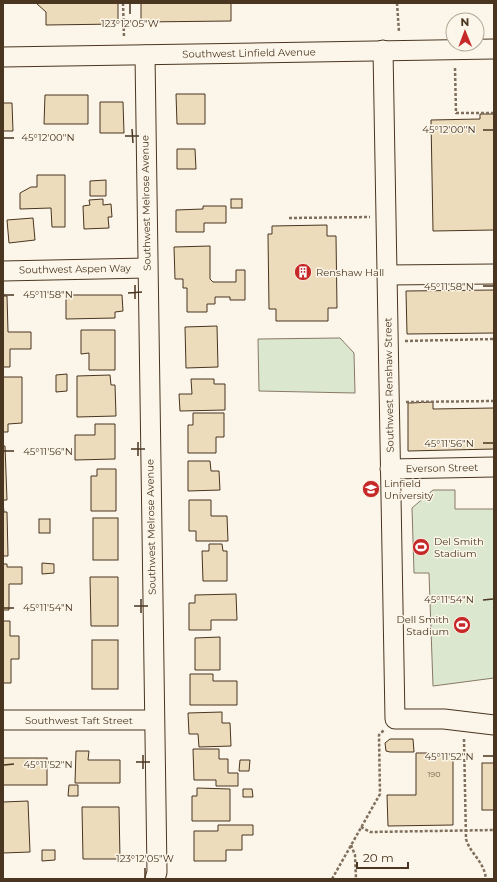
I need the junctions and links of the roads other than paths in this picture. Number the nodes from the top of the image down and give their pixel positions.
1 (494, 48) edge
2 (392, 50) junction
3 (145, 55) junction
4 (3, 57) edge
5 (147, 268) junction
6 (3, 270) edge
7 (494, 274) edge
8 (387, 275) junction
9 (494, 467) edge
10 (390, 469) junction
11 (3, 720) edge
12 (154, 720) junction
13 (494, 725) edge
14 (155, 879) edge

1 - 2 street, Southwest Linfield Avenue
2 - 3 street, Southwest Linfield Avenue
2 - 8 street, Southwest Renshaw Street
3 - 4 street, Southwest Linfield Avenue
3 - 5 street, Southwest Melrose Avenue
5 - 6 street, Southwest Aspen Way
5 - 12 street, Southwest Melrose Avenue
7 - 8 street
8 - 10 street, Southwest Renshaw Street
9 - 10 street, Everson Street
10 - 13 street, Southwest Renshaw Street
11 - 12 street, Southwest Taft Street
12 - 14 street, Southwest Melrose Avenue

